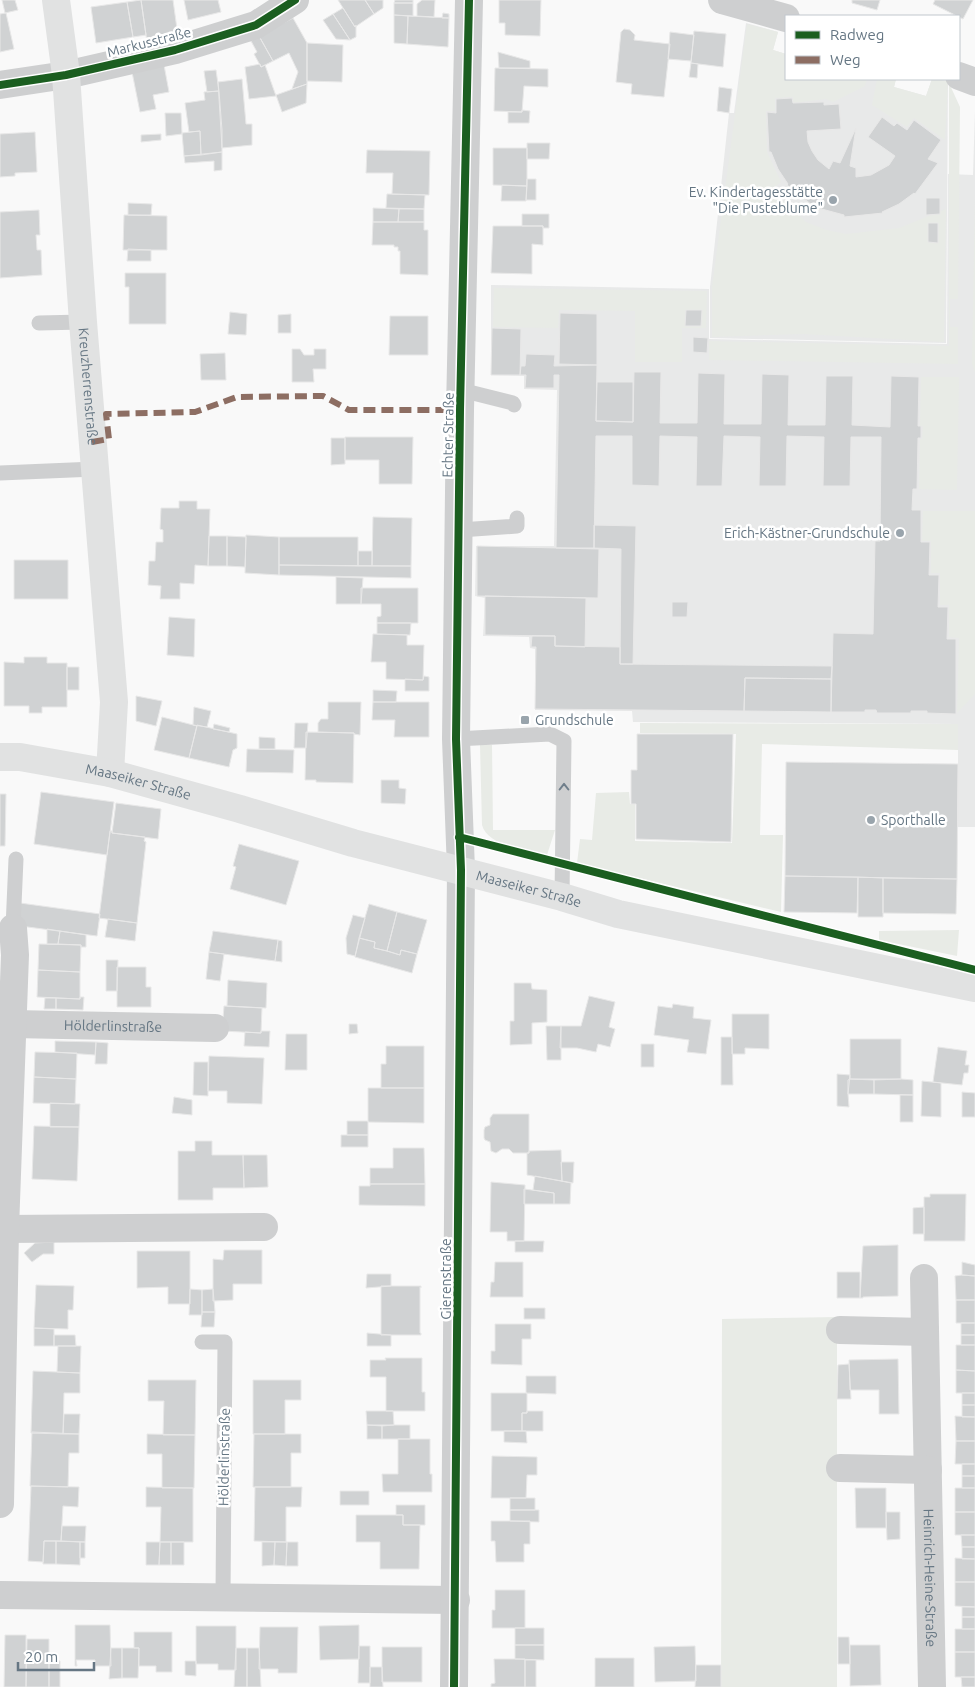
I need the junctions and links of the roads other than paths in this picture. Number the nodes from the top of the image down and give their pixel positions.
1 (56, 0) edge
2 (295, 0) edge
3 (469, 0) edge
4 (722, 0) edge
5 (785, 18) edge
6 (66, 75) junction
7 (960, 76) edge
8 (975, 82) edge
9 (0, 85) edge
10 (83, 322) junction
11 (39, 323) dead end
12 (461, 390) junction
13 (514, 405) dead end
14 (95, 469) junction
15 (0, 472) edge
16 (517, 518) dead end
17 (460, 530) junction
18 (456, 739) junction
19 (0, 757) edge
20 (110, 774) junction
21 (16, 859) dead end
22 (461, 870) junction
23 (562, 897) junction
24 (13, 928) joint
25 (975, 988) edge
26 (12, 1024) junction
27 (214, 1028) dead end
28 (264, 1228) dead end
29 (6, 1229) junction
30 (924, 1278) dead end
31 (840, 1330) dead end
32 (925, 1332) junction
33 (202, 1342) dead end
34 (840, 1468) dead end
35 (928, 1470) junction
36 (0, 1504) edge
37 (0, 1595) edge
38 (223, 1596) junction
39 (456, 1600) junction
40 (454, 1687) edge
41 (932, 1687) edge

1 - 6 street, Kreuzherrenstraße
2 - 6 street, Markusstraße
3 - 12 street, Echter Straße
4 - 5 street
6 - 9 street, Markusstraße
6 - 10 street, Kreuzherrenstraße
7 - 8 street
10 - 11 lane
10 - 14 street, Kreuzherrenstraße
12 - 13 lane
12 - 17 street, Echter Straße
14 - 15 lane
14 - 20 street, Kreuzherrenstraße
16 - 17 lane
17 - 18 street, Echter Straße
18 - 22 street, Echter Straße
23 -> 18 lane
19 - 20 street, Maaseiker Straße
20 - 22 street, Maaseiker Straße
21 - 24 lane
22 - 23 street, Maaseiker Straße
22 - 39 street, Gierenstraße
23 - 25 street, Maaseiker Straße
24 - 26 street
26 - 27 street, Hölderlinstraße
26 - 29 street
28 - 29 street
29 - 36 street
30 - 32 street, Heinrich-Heine-Straße
31 - 32 street
32 - 35 street, Heinrich-Heine-Straße
33 - 38 lane, Hölderlinstraße
34 - 35 street
35 - 41 street, Heinrich-Heine-Straße
37 - 38 street
38 - 39 street
39 - 40 street, Gierenstraße

